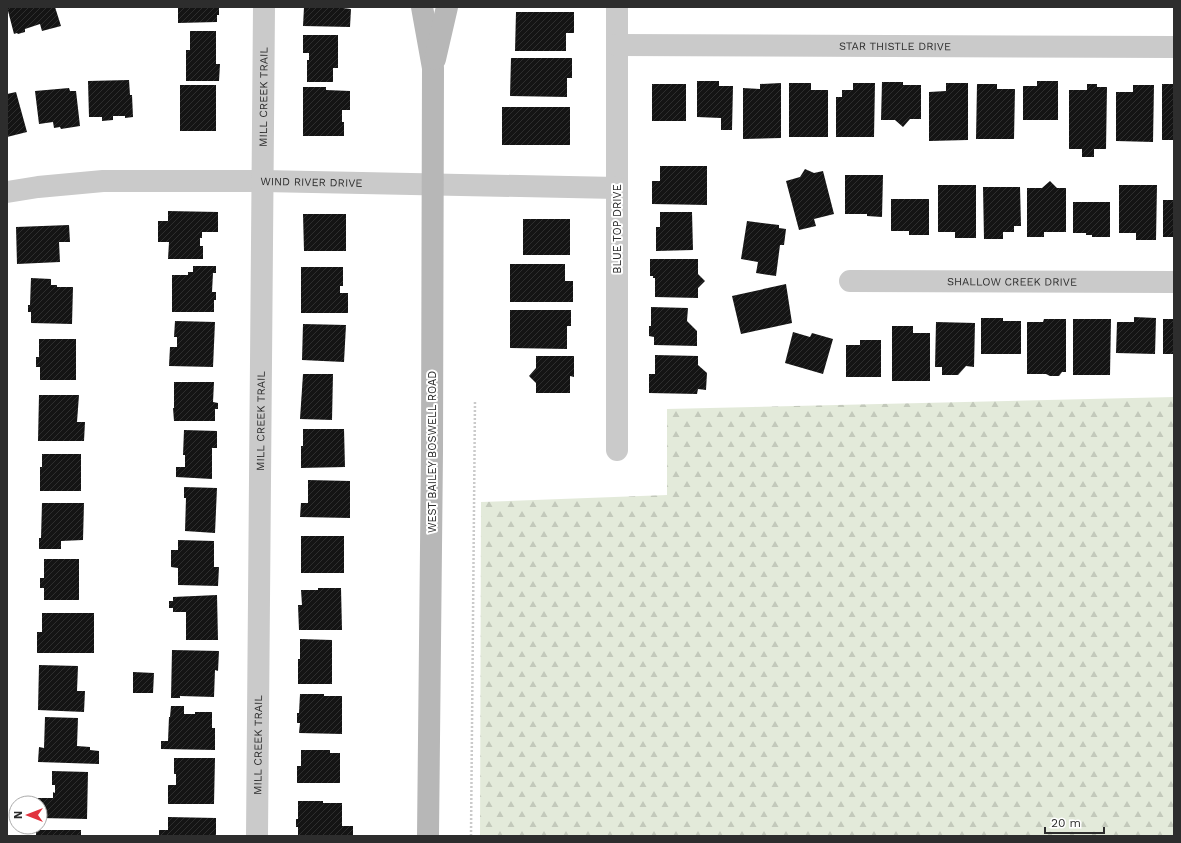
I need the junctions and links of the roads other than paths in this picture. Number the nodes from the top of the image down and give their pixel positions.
1 (264, 7) edge
2 (422, 7) edge
3 (447, 7) edge
4 (617, 7) edge
5 (617, 45) junction
6 (1174, 47) edge
7 (433, 68) junction
8 (263, 181) junction
9 (432, 185) junction
10 (617, 188) junction
11 (7, 192) edge
12 (850, 281) dead end
13 (1174, 282) edge
14 (617, 450) dead end
15 (257, 836) edge
16 (428, 836) edge

1 - 8 street, MILL CREEK TRAIL
2 - 7 main road, WEST BAILEY BOSWELL ROAD
3 - 7 main road, WEST BAILEY BOSWELL ROAD
4 - 5 street, BLUE TOP DRIVE
5 - 6 street, STAR THISTLE DRIVE
5 - 10 street, BLUE TOP DRIVE
7 - 9 main road, WEST BAILEY BOSWELL ROAD
8 - 9 street, WIND RIVER DRIVE
8 - 11 street, WIND RIVER DRIVE
8 - 15 street, MILL CREEK TRAIL
9 - 10 street, WIND RIVER DRIVE
9 - 16 main road, WEST BAILEY BOSWELL ROAD
10 - 14 street, BLUE TOP DRIVE
12 - 13 street, SHALLOW CREEK DRIVE

